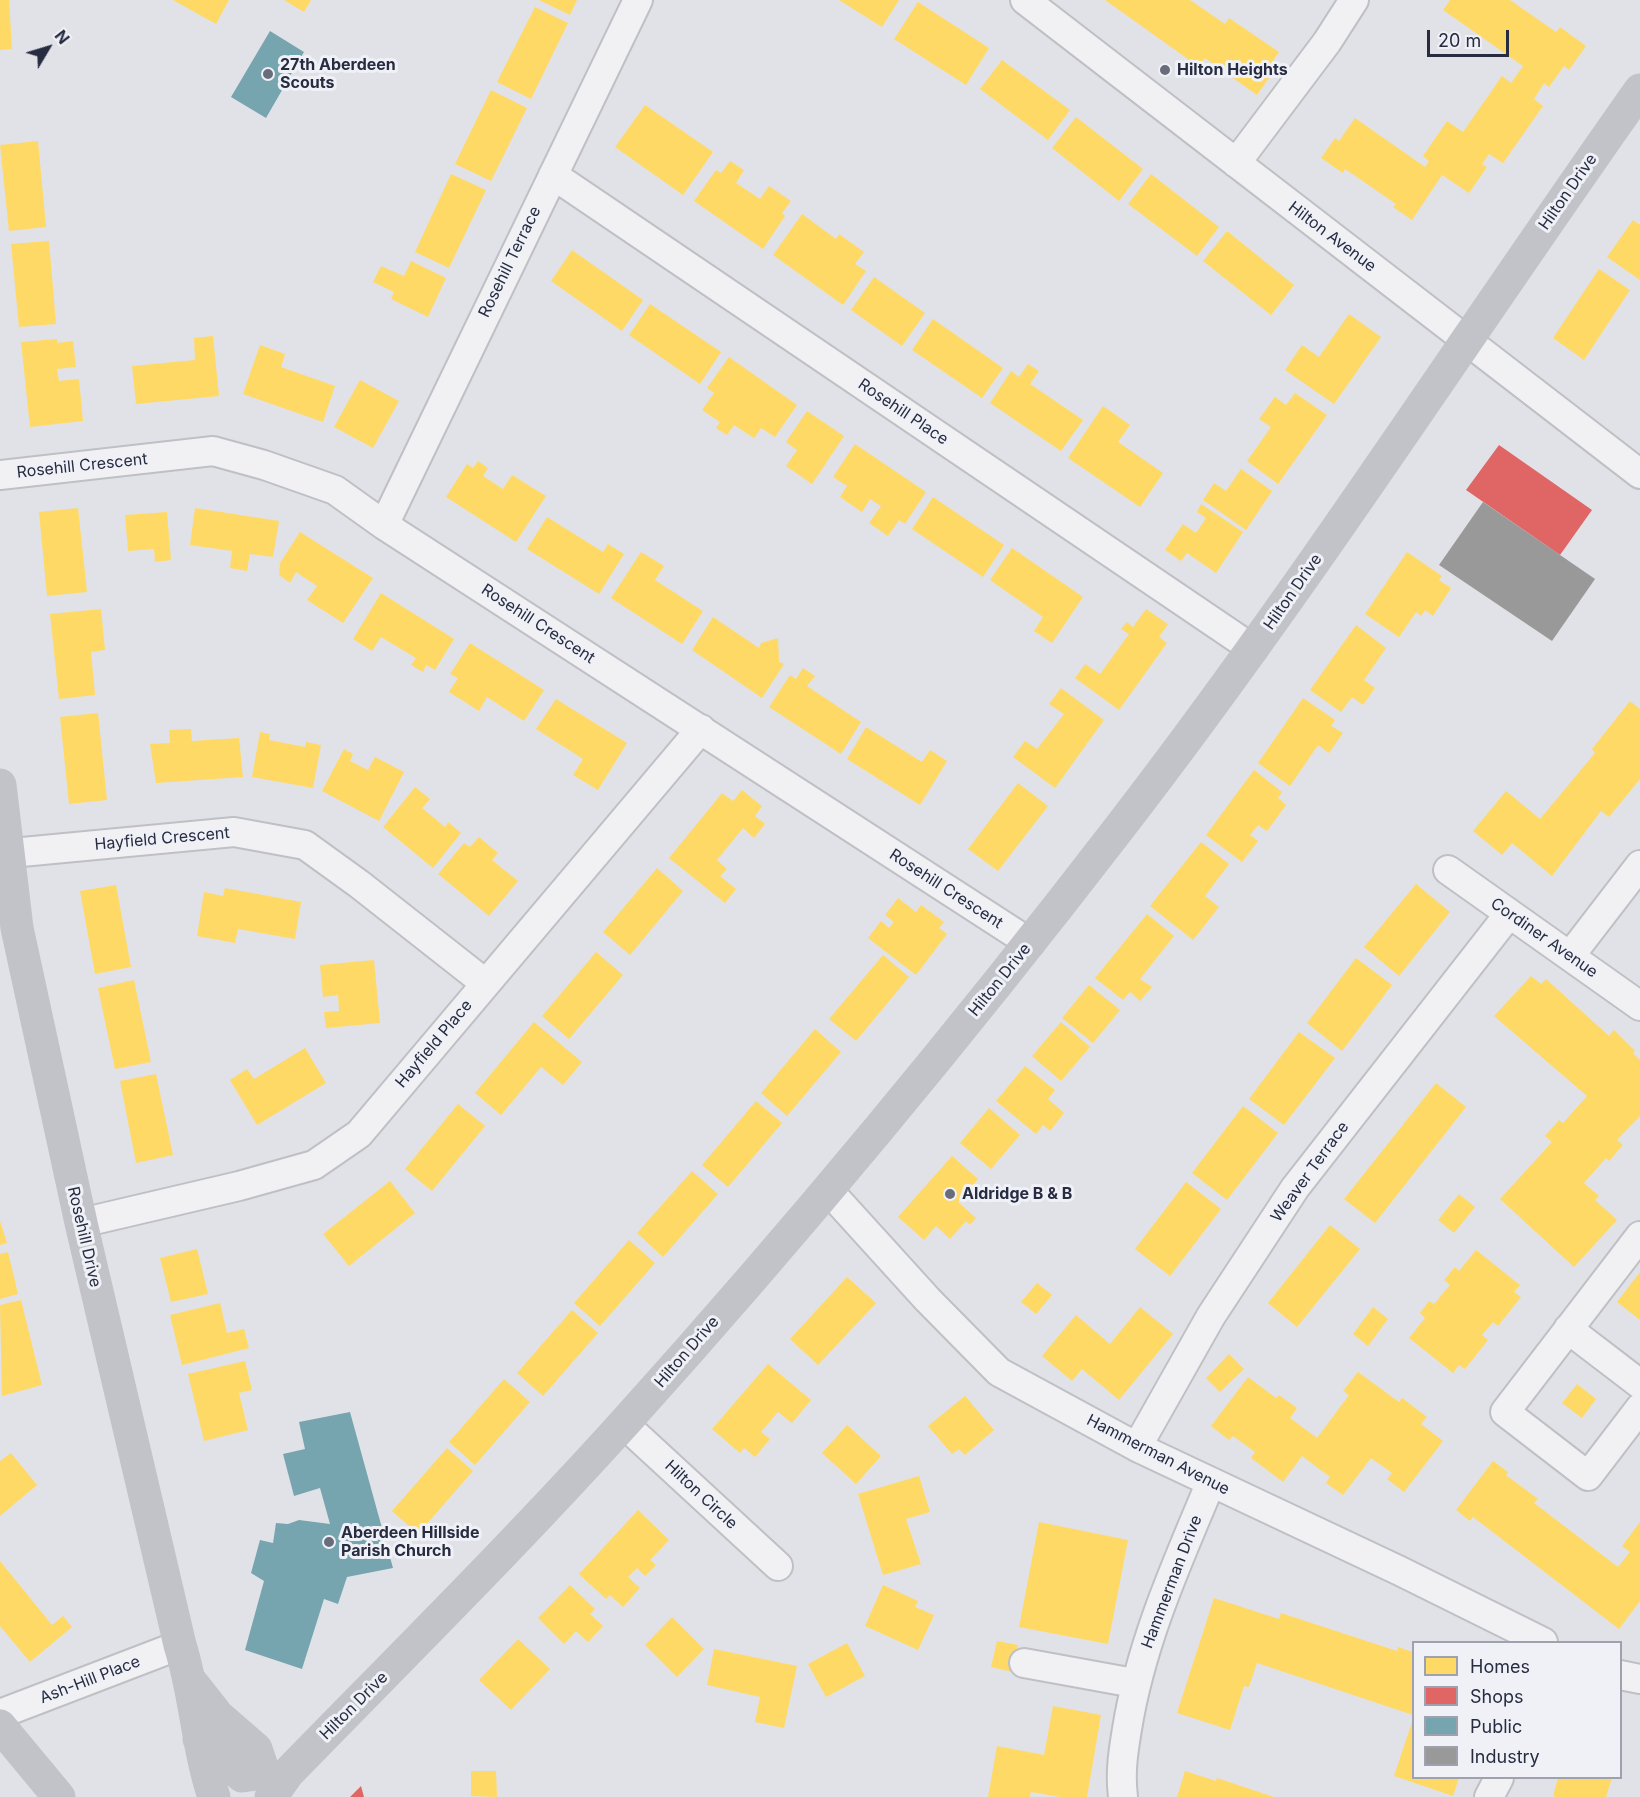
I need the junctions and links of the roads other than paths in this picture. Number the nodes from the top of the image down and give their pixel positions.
1 (638, 0) edge
2 (1354, 0) edge
3 (1029, 1) edge
4 (1640, 90) edge
5 (1236, 163) junction
6 (553, 175) junction
7 (1466, 339) junction
8 (1640, 474) edge
9 (0, 475) edge
10 (384, 525) junction
11 (1253, 649) junction
12 (700, 729) junction
13 (0, 785) edge
14 (3, 853) edge
15 (1640, 866) edge
16 (1448, 870) dead end
17 (1509, 914) junction
18 (1030, 943) junction
19 (1570, 956) junction
20 (485, 983) junction
21 (1640, 1006) edge
22 (829, 1191) junction
23 (81, 1222) junction
24 (1640, 1236) edge
25 (1568, 1329) junction
26 (1640, 1384) edge
27 (1640, 1408) edge
28 (624, 1424) junction
29 (1137, 1447) junction
30 (1211, 1482) junction
31 (778, 1566) dead end
32 (1541, 1641) edge
33 (180, 1645) junction
34 (1024, 1663) dead end
35 (1622, 1675) edge
36 (1640, 1679) edge
37 (192, 1683) junction
38 (1134, 1683) junction
39 (0, 1714) edge
40 (0, 1726) edge
41 (199, 1739) junction
42 (1498, 1779) edge
43 (271, 1785) edge
44 (59, 1797) edge
45 (214, 1797) edge
46 (1123, 1797) edge
47 (1489, 1797) edge

1 - 6 street, Rosehill Terrace
2 - 5 street
3 - 5 street, Hilton Avenue
4 - 7 street, Hilton Drive
5 - 7 street, Hilton Avenue
6 - 10 street, Rosehill Terrace
6 - 11 street, Rosehill Place
7 - 8 street, Hilton Avenue
7 - 11 street, Hilton Drive
9 - 10 street, Rosehill Crescent
10 - 12 street, Rosehill Crescent
11 - 18 street, Hilton Drive
12 - 18 street, Rosehill Crescent
12 - 20 street, Hayfield Place
13 - 14 street, Rosehill Drive
14 - 20 street, Hayfield Crescent
14 - 23 street, Rosehill Drive
15 - 19 street
16 - 17 street, Cordiner Avenue
17 - 19 street, Cordiner Avenue
17 - 29 street, Weaver Terrace
18 - 22 street, Hilton Drive
19 - 21 street, Cordiner Avenue
20 - 23 street, Hayfield Place
22 - 28 street, Hilton Drive
22 - 29 street, Hammerman Avenue
23 - 33 street, Rosehill Drive
24 - 25 street
25 - 26 street
25 - 27 street
28 - 31 street, Hilton Circle
28 - 43 street, Hilton Drive
29 - 30 street, Hammerman Avenue
30 - 32 street, Hammerman Avenue
30 - 38 street, Hammerman Drive
33 - 37 street, Rosehill Drive
33 - 39 street, Ash-Hill Place
34 - 38 street
35 - 36 street
37 - 41 street, Rosehill Drive
37 - 43 street, Rosehill Drive
38 - 46 street, Hammerman Drive
40 - 44 street
41 - 43 street
41 - 45 street, Rosehill Drive
42 - 47 street

